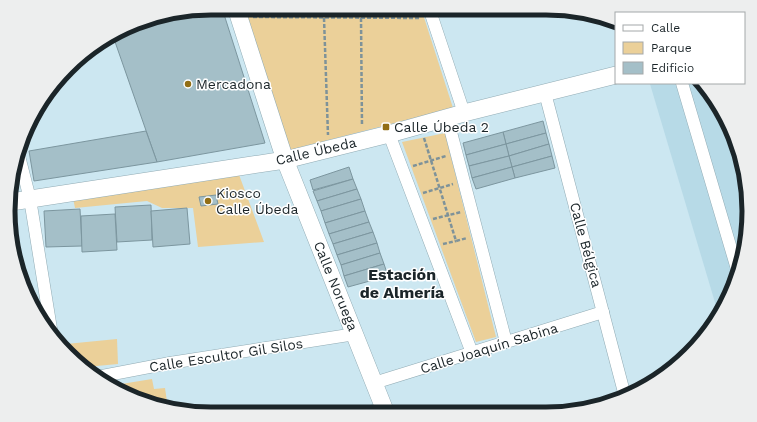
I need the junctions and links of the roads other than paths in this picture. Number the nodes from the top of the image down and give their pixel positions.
1 (242, 15) edge
2 (428, 15) edge
3 (615, 76) edge
4 (682, 84) edge
5 (545, 93) junction
6 (464, 113) junction
7 (447, 118) junction
8 (389, 134) junction
9 (285, 160) junction
10 (21, 164) edge
11 (30, 199) junction
12 (15, 201) edge
13 (735, 262) edge
14 (604, 312) junction
15 (50, 322) edge
16 (355, 334) junction
17 (506, 342) junction
18 (472, 353) junction
19 (104, 376) edge
20 (374, 383) junction
21 (624, 391) edge
22 (384, 407) edge

1 - 9 street, Calle Noruega
2 - 6 street
3 - 5 street, Calle Úbeda
4 - 13 street
5 - 6 street, Calle Úbeda
5 - 14 street, Calle Bélgica
6 - 7 street, Calle Úbeda
7 - 8 street, Calle Úbeda
7 - 17 street
8 - 9 street, Calle Úbeda
8 - 18 street
9 - 11 street, Calle Úbeda
9 - 16 street, Calle Noruega
10 - 11 street
11 - 12 street, Calle Úbeda
11 - 15 street
14 - 17 street, Calle Joaquín Sabina
14 - 21 street, Calle Bélgica
16 - 19 street, Calle Escultor Gil Silos
16 - 20 street, Calle Noruega
17 - 18 street, Calle Joaquín Sabina
18 - 20 street, Calle Joaquín Sabina
20 - 22 street, Calle Noruega

